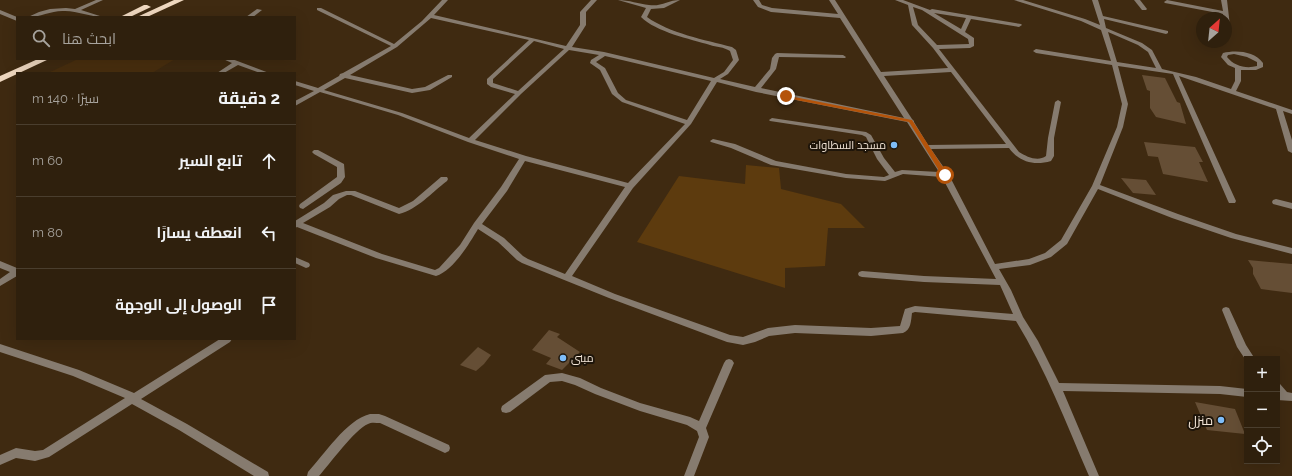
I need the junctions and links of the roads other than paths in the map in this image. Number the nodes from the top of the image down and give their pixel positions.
1 (100, 0) edge
2 (163, 0) edge
3 (180, 0) edge
4 (445, 0) edge
5 (594, 0) edge
6 (621, 0) edge
7 (677, 0) edge
8 (756, 0) edge
9 (832, 0) edge
10 (898, 0) edge
11 (1095, 0) edge
12 (1137, 0) edge
13 (1224, 0) edge
14 (1020, 1) edge
15 (1167, 2) dead end
16 (910, 4) junction
17 (649, 7) junction
18 (319, 9) dead end
19 (924, 9) junction
20 (1144, 9) dead end
21 (78, 10) junction
22 (259, 10) dead end
23 (0, 12) edge
24 (1220, 12) edge
25 (1225, 12) edge
26 (33, 16) edge
27 (97, 16) edge
28 (126, 16) edge
29 (143, 16) edge
30 (250, 16) edge
31 (430, 16) junction
32 (842, 16) junction
33 (969, 17) junction
34 (1101, 17) junction
35 (16, 19) edge
36 (1019, 25) dead end
37 (1104, 30) junction
38 (1166, 32) dead end
39 (962, 33) junction
40 (533, 39) junction
41 (395, 46) junction
42 (935, 47) junction
43 (568, 48) junction
44 (1036, 51) dead end
45 (604, 54) junction
46 (843, 57) dead end
47 (25, 60) edge
48 (43, 60) edge
49 (229, 60) edge
50 (238, 63) junction
51 (1115, 64) junction
52 (1238, 66) junction
53 (953, 70) junction
54 (0, 71) edge
55 (1160, 71) junction
56 (222, 72) edge
57 (263, 72) edge
58 (1175, 73) junction
59 (880, 74) junction
60 (342, 75) junction
61 (450, 76) dead end
62 (0, 79) edge
63 (715, 80) junction
64 (296, 83) edge
65 (317, 90) junction
66 (756, 90) junction
67 (1233, 91) junction
68 (519, 93) junction
69 (1058, 102) dead end
70 (296, 103) edge
71 (1279, 108) junction
72 (1292, 112) edge
73 (772, 120) dead end
74 (910, 121) junction
75 (689, 123) junction
76 (713, 140) dead end
77 (470, 141) junction
78 (1010, 146) junction
79 (927, 147) junction
80 (1292, 151) edge
81 (316, 152) dead end
82 (523, 158) junction
83 (945, 175) junction
84 (894, 176) junction
85 (444, 179) dead end
86 (630, 186) junction
87 (1096, 186) junction
88 (1232, 201) dead end
89 (296, 202) edge
90 (1276, 202) dead end
91 (303, 206) junction
92 (1292, 206) edge
93 (315, 212) junction
94 (296, 225) edge
95 (476, 225) junction
96 (1292, 251) edge
97 (296, 260) edge
98 (0, 264) edge
99 (306, 264) dead end
100 (993, 267) junction
101 (16, 272) edge
102 (16, 273) edge
103 (862, 274) dead end
104 (567, 277) junction
105 (1002, 282) junction
106 (0, 283) edge
107 (1226, 310) dead end
108 (1019, 318) junction
109 (225, 340) edge
110 (0, 348) edge
111 (1248, 356) edge
112 (729, 363) dead end
113 (1056, 387) junction
114 (1244, 393) edge
115 (133, 397) junction
116 (506, 409) dead end
117 (701, 428) junction
118 (444, 448) dead end
119 (0, 460) edge
120 (264, 476) edge
121 (312, 476) edge
122 (689, 476) edge
123 (1094, 476) edge

1 - 21 street
2 - 28 highway
3 - 29 highway
4 - 31 street
5 - 43 street
6 - 17 street
7 - 17 street
8 - 32 street
9 - 32 street
10 - 16 street
11 - 34 street
12 - 20 street
13 - 25 street
14 - 37 street
15 - 24 street
16 - 19 street
16 - 42 street
17 - 63 street
18 - 41 street
19 - 33 street
19 - 39 street
21 - 26 street
21 - 27 street
22 - 30 street
23 - 35 street
31 - 40 street
31 - 41 street
32 - 59 street
33 - 36 street
33 - 39 street
34 - 37 street
34 - 38 street
37 - 51 street
37 - 55 street
39 - 42 street
40 - 43 street
40 - 68 street
41 - 60 street
42 - 53 street
43 - 45 street
43 - 68 street
44 - 51 street
45 - 63 street
45 - 75 street
46 - 66 street
47 - 54 highway
48 - 62 highway
49 - 50 street
50 - 56 street
50 - 57 street
51 - 55 street
51 - 87 street
52 - 52 street
52 - 67 street
53 - 59 street
53 - 78 street
55 - 58 street
58 - 67 street
58 - 88 street
59 - 74 street
60 - 61 street
60 - 65 street
63 - 66 street
63 - 75 street
64 - 65 street
65 - 70 street
65 - 77 street
66 - 74 street
67 - 71 street
68 - 77 street
69 - 78 street
71 - 72 street
71 - 80 street
73 - 84 street
74 - 79 street
75 - 86 street
76 - 84 street
77 - 82 street
78 - 79 street
79 - 83 street
81 - 91 street
82 - 86 street
82 - 95 street
83 - 84 street
83 - 100 street
85 - 93 street
86 - 104 street
87 - 96 street
87 - 100 street
89 - 91 street
90 - 92 street
91 - 93 street
93 - 94 street
94 - 95 street
95 - 104 street
97 - 99 street
98 - 101 street
100 - 105 street
102 - 106 street
103 - 105 street
104 - 108 street
105 - 108 street
107 - 111 street
108 - 113 street
109 - 115 street
110 - 115 street
112 - 117 street
113 - 114 street
113 - 123 street
115 - 119 street
115 - 120 street
116 - 117 street
117 - 122 street
118 - 121 street

